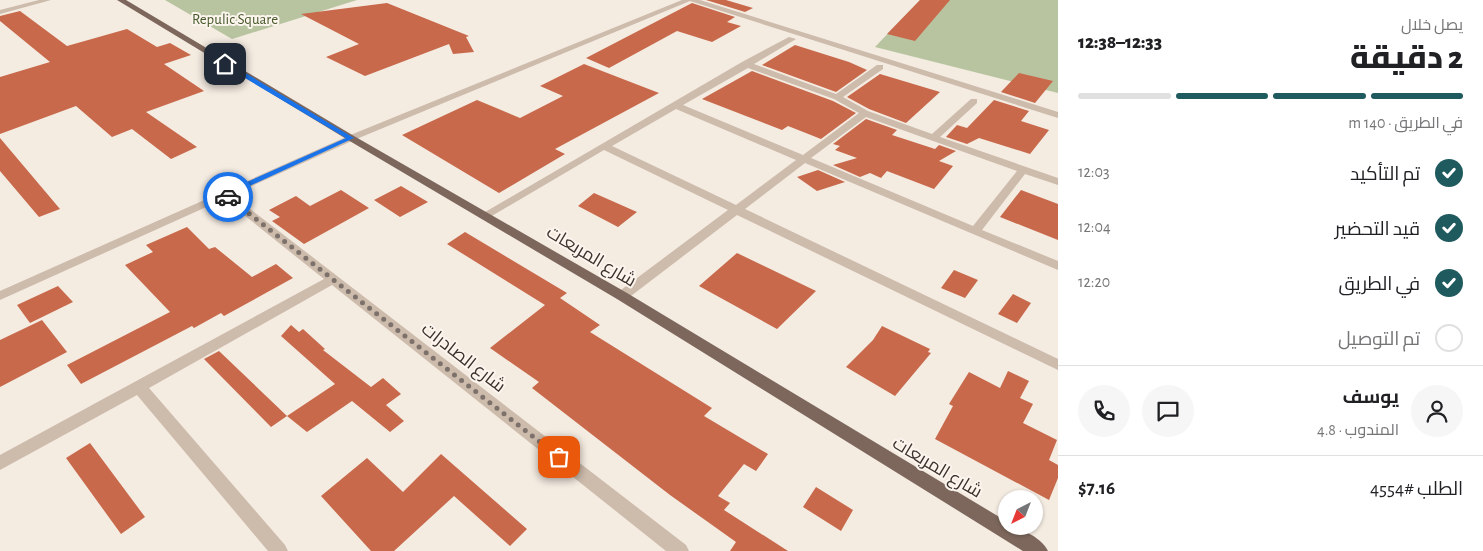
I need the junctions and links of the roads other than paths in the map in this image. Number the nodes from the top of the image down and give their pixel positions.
1 (47, 0) edge
2 (121, 0) edge
3 (688, 0) edge
4 (693, 0) edge
5 (0, 12) edge
6 (792, 38) dead end
7 (745, 64) junction
8 (880, 67) dead end
9 (837, 97) junction
10 (974, 101) dead end
11 (675, 105) junction
12 (865, 113) junction
13 (1058, 115) edge
14 (934, 137) junction
15 (351, 138) junction
16 (604, 146) junction
17 (803, 158) junction
18 (1023, 170) junction
19 (1058, 181) edge
20 (225, 194) junction
21 (735, 209) junction
22 (486, 215) junction
23 (975, 231) junction
24 (1058, 266) edge
25 (332, 280) junction
26 (0, 296) edge
27 (622, 296) junction
28 (1058, 364) edge
29 (139, 387) junction
30 (0, 463) edge
31 (279, 551) edge
32 (680, 551) edge
33 (1039, 551) edge

1 - 5 street
2 - 15 main road, شارع المربعات
3 - 15 street
4 - 13 street
6 - 7 street
7 - 9 street
7 - 11 street
8 - 9 street
9 - 12 street
10 - 14 street
11 - 16 street
11 - 17 street
12 - 14 street
12 - 17 street
14 - 18 street
15 - 20 street
15 - 22 main road, شارع المربعات
16 - 21 street
16 - 22 street
17 - 21 street
17 - 23 street
18 - 19 street
18 - 23 street
20 - 25 street, شارع الصادرات
20 - 26 street
21 - 27 street
21 - 28 street
22 - 27 main road, شارع المربعات
23 - 24 street
25 - 29 street
25 - 32 street, شارع الصادرات
27 - 33 main road, شارع المربعات
29 - 30 street
29 - 31 street

